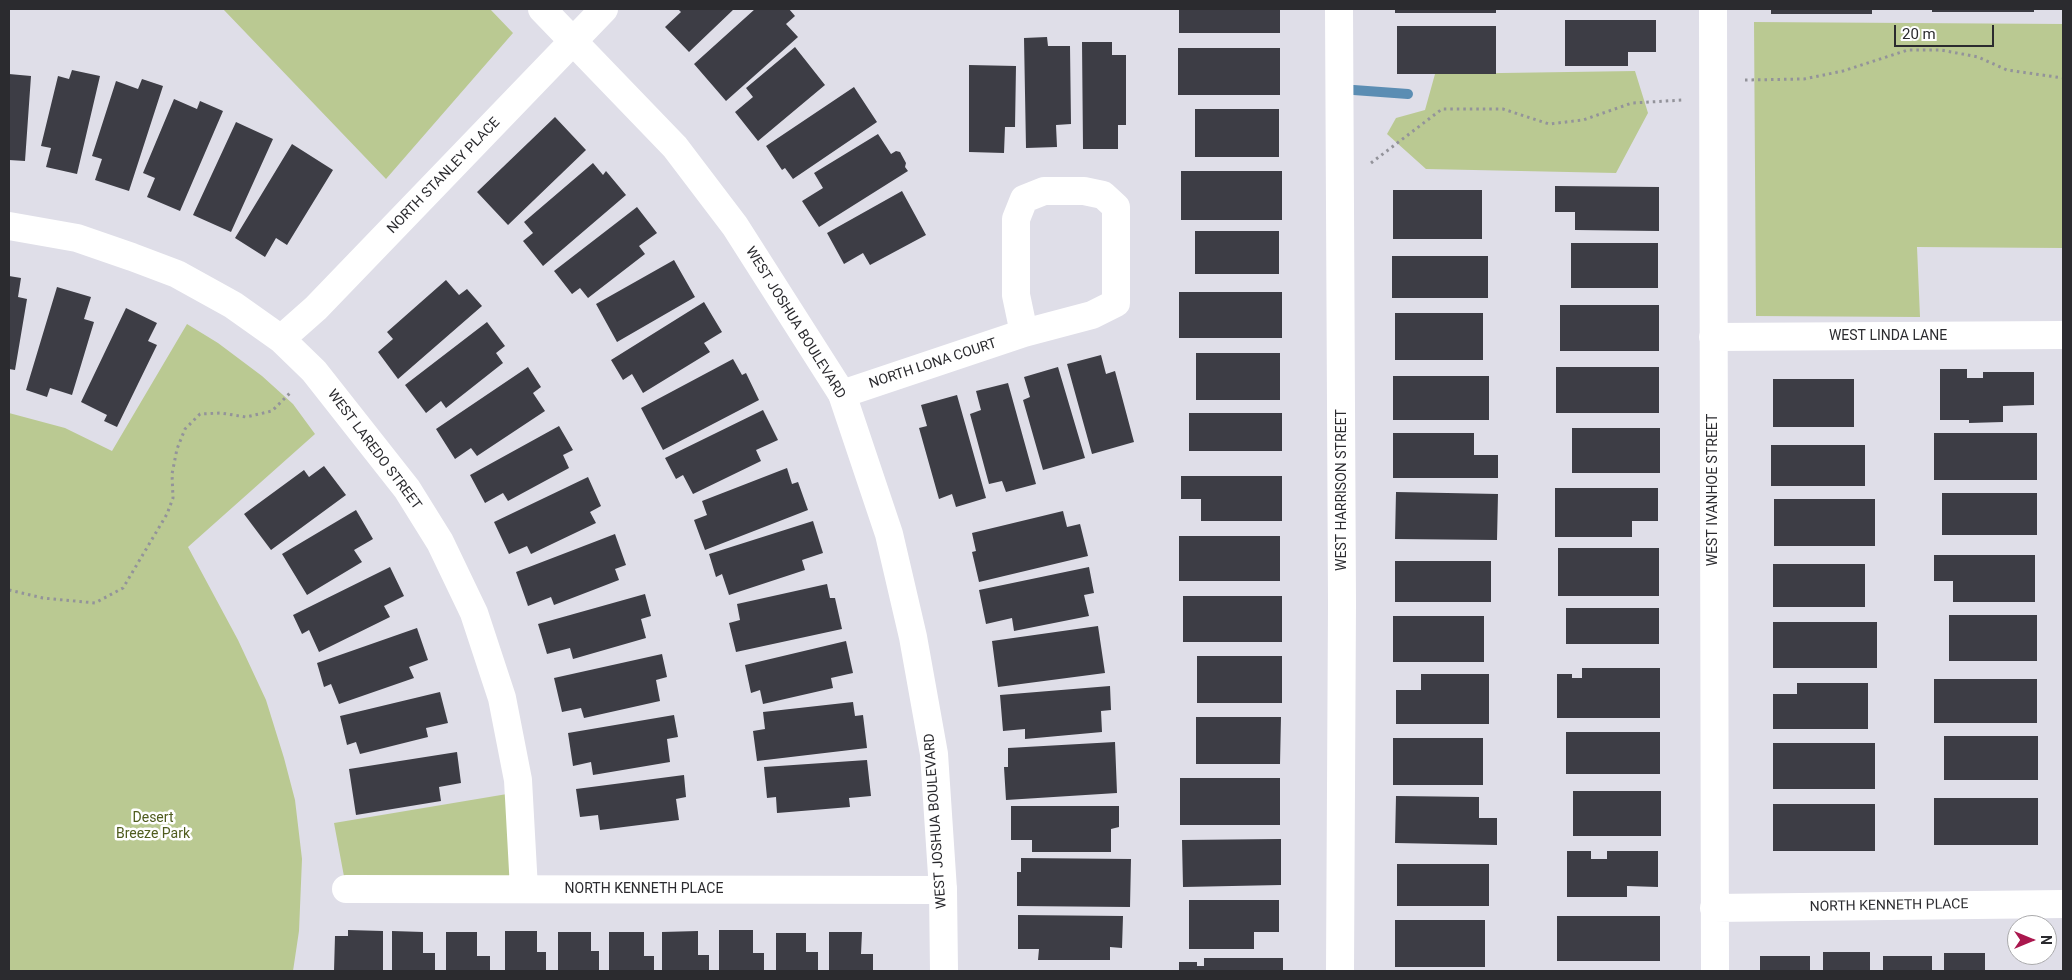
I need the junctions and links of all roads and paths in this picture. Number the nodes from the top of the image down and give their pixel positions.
1 (542, 9) edge
2 (604, 9) edge
3 (1338, 9) edge
4 (1714, 9) edge
5 (574, 41) junction
6 (2063, 78) edge
7 (1743, 80) dead end
8 (1713, 99) junction
9 (1340, 165) junction
10 (9, 226) edge
11 (1024, 333) junction
12 (2063, 335) edge
13 (1713, 337) junction
14 (281, 338) junction
15 (314, 372) junction
16 (842, 394) junction
17 (9, 590) edge
18 (346, 889) dead end
19 (524, 889) junction
20 (942, 890) junction
21 (2063, 904) edge
22 (1714, 908) junction
23 (944, 971) edge
24 (1340, 971) edge
25 (1715, 971) edge

1 - 5 street, WEST JOSHUA BOULEVARD
2 - 5 street, NORTH STANLEY PLACE
3 - 9 street, WEST HARRISON STREET
4 - 8 street, WEST IVANHOE STREET
5 - 14 street, NORTH STANLEY PLACE
5 - 16 street, WEST JOSHUA BOULEVARD
6 - 7 path
8 - 9 path
8 - 13 street, WEST IVANHOE STREET
9 - 24 street, WEST HARRISON STREET
10 - 14 street, WEST LAREDO STREET
11 - 11 street, NORTH LONA COURT
11 - 16 street, NORTH LONA COURT
12 - 13 street, WEST LINDA LANE
13 - 22 street, WEST IVANHOE STREET
14 - 15 street, WEST LAREDO STREET
15 - 17 path
15 - 19 street, WEST LAREDO STREET
16 - 20 street, WEST JOSHUA BOULEVARD
18 - 19 street, NORTH KENNETH PLACE
19 - 20 street, NORTH KENNETH PLACE
20 - 23 street, WEST JOSHUA BOULEVARD
21 - 22 street, NORTH KENNETH PLACE
22 - 25 street, WEST IVANHOE STREET

